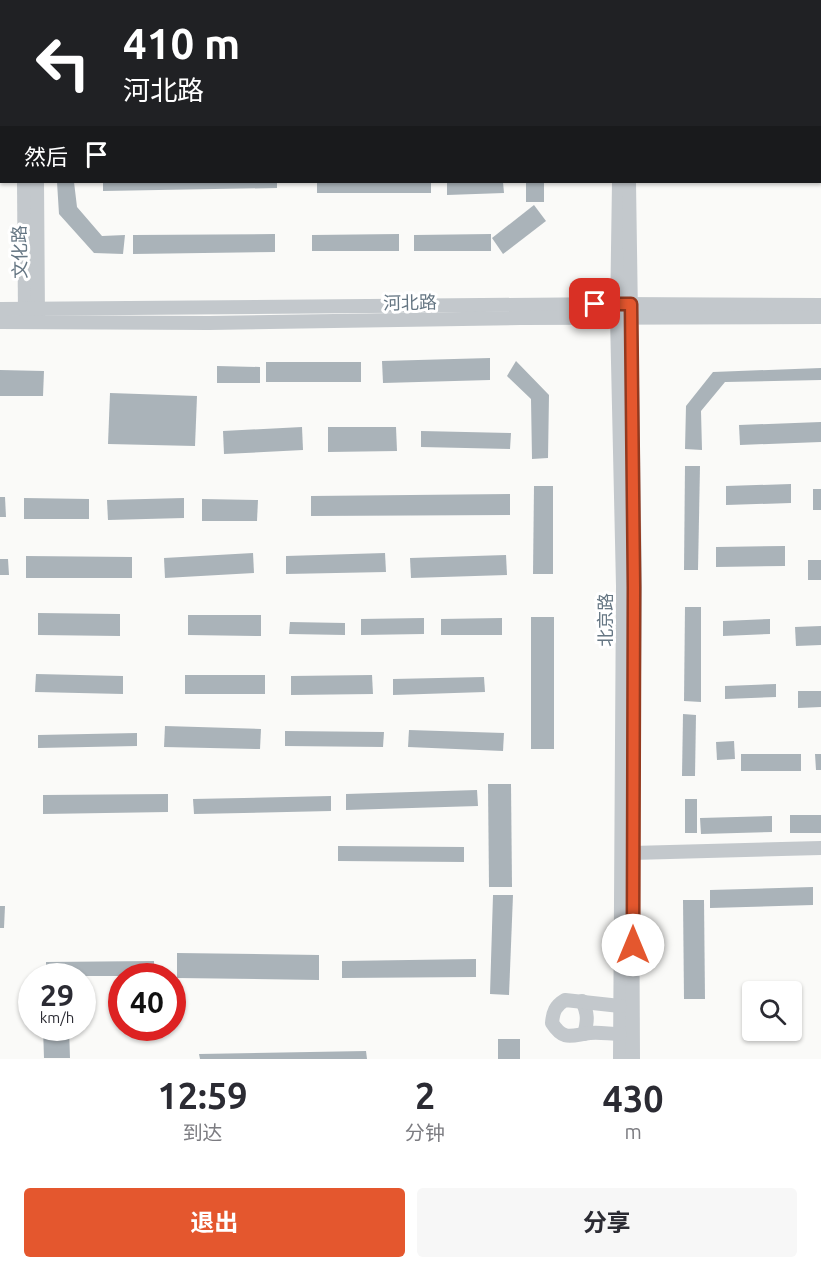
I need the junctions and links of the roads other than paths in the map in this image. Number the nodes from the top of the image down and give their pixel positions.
1 (24, 183) edge
2 (37, 183) edge
3 (619, 183) edge
4 (629, 183) edge
5 (821, 305) edge
6 (0, 309) edge
7 (625, 311) junction
8 (31, 315) junction
9 (821, 317) edge
10 (0, 322) edge
11 (821, 848) edge
12 (632, 853) junction
13 (582, 1001) junction
14 (620, 1006) junction
15 (584, 1034) junction
16 (620, 1034) junction
17 (620, 1059) edge
18 (633, 1059) edge

1 - 8 street, 文化路
2 - 8 street, 文化路
3 - 7 street, 北京路
4 - 7 street, 北京路
5 - 7 street, 河北路
6 - 8 street, 河北路
7 - 8 street, 河北路
7 - 9 street, 河北路
7 - 12 street, 北京路
7 - 14 street, 北京路
8 - 10 street, 河北路
11 - 12 street
12 - 18 street, 北京路
13 - 14 street
13 - 15 street
13 - 15 street
14 - 16 street, 北京路
15 - 16 street
16 - 17 street, 北京路

